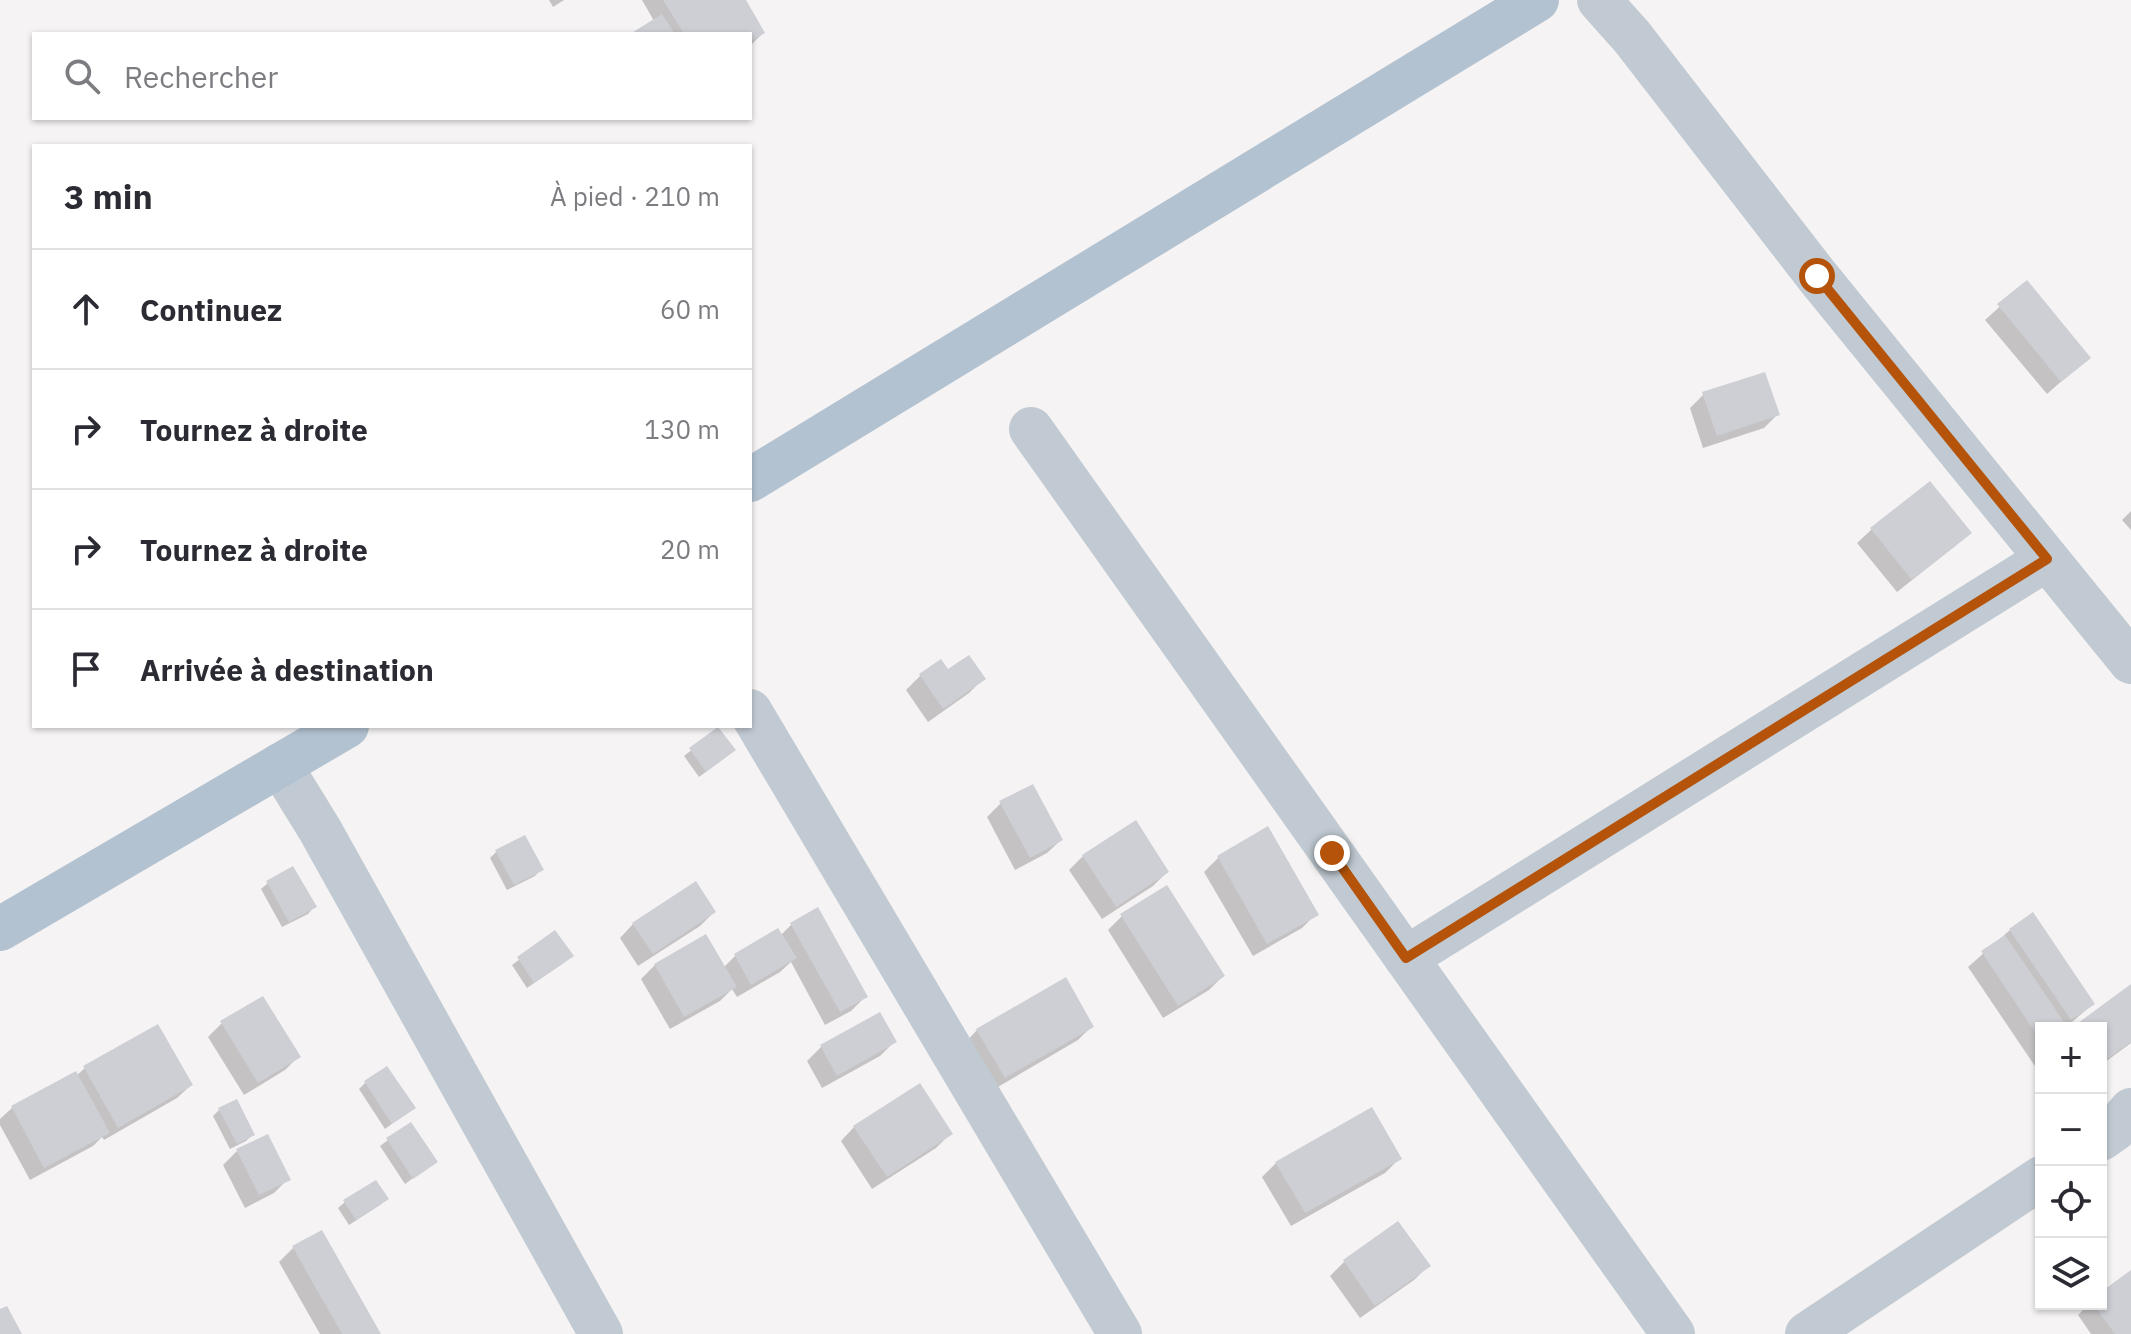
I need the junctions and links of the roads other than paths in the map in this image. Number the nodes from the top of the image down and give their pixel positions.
1 (1537, 0) edge
2 (1599, 0) edge
3 (1031, 429) dead end
4 (752, 479) edge
5 (2047, 559) junction
6 (2131, 662) edge
7 (752, 714) edge
8 (344, 728) edge
9 (280, 765) junction
10 (0, 929) edge
11 (1406, 958) junction
12 (2131, 1110) edge
13 (2107, 1135) edge
14 (2035, 1182) edge
15 (601, 1334) edge
16 (1120, 1334) edge
17 (1673, 1334) edge
18 (1807, 1334) edge

1 - 4 main road
2 - 5 street
3 - 11 street
5 - 6 street
5 - 11 street
7 - 16 street
8 - 9 main road
9 - 10 main road
9 - 15 street
11 - 17 street
12 - 13 street
14 - 18 street

